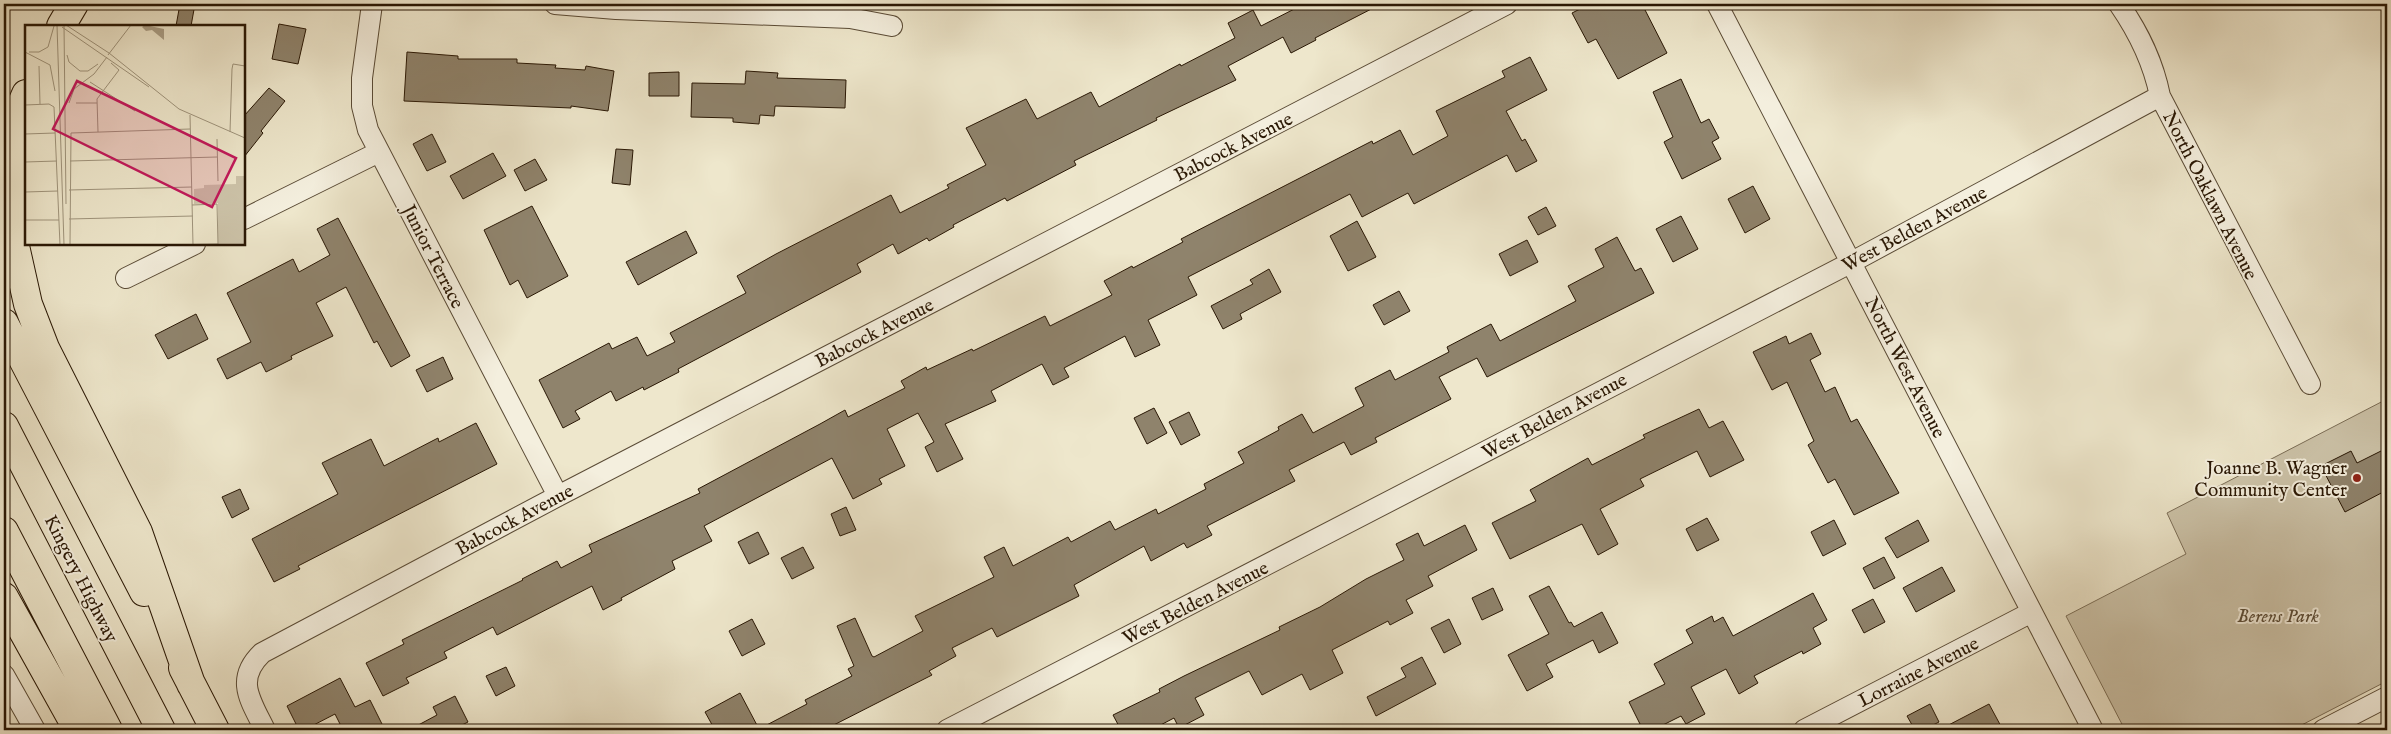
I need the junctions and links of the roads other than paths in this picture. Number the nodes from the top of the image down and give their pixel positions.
1 (74, 4) edge
2 (372, 4) edge
3 (555, 4) edge
4 (1507, 4) edge
5 (1717, 4) edge
6 (2119, 4) edge
7 (62, 25) edge
8 (892, 26) dead end
9 (25, 96) edge
10 (2160, 96) junction
11 (379, 152) junction
12 (245, 219) edge
13 (193, 245) edge
14 (1852, 262) junction
15 (126, 278) dead end
16 (4, 323) edge
17 (2310, 384) dead end
18 (4, 426) edge
19 (558, 496) junction
20 (4, 531) edge
21 (4, 597) edge
22 (2032, 612) junction
23 (4, 675) edge
24 (191, 684) junction
25 (2387, 697) edge
26 (35, 730) edge
27 (78, 730) edge
28 (108, 730) edge
29 (161, 730) edge
30 (215, 730) edge
31 (264, 730) edge
32 (947, 730) edge
33 (1804, 730) edge
34 (2094, 730) edge
35 (2323, 730) edge

1 - 7 highway
2 - 11 street, Junior Terrace
3 - 8 street
4 - 19 street, Babcock Avenue
5 - 14 street, North West Avenue
6 - 10 street, North Oaklawn Avenue
9 - 24 highway
10 - 14 street, West Belden Avenue
10 - 17 street, North Oaklawn Avenue
11 - 12 street
11 - 19 street, Junior Terrace
13 - 15 street
14 - 22 street, North West Avenue
14 - 32 street, West Belden Avenue
16 - 24 highway
18 - 29 highway, Kingery Highway
19 - 31 street, Babcock Avenue
20 - 28 highway
21 - 27 highway
22 - 33 street, Lorraine Avenue
22 - 34 street, North West Avenue
23 - 26 street
24 - 30 highway
25 - 35 street

